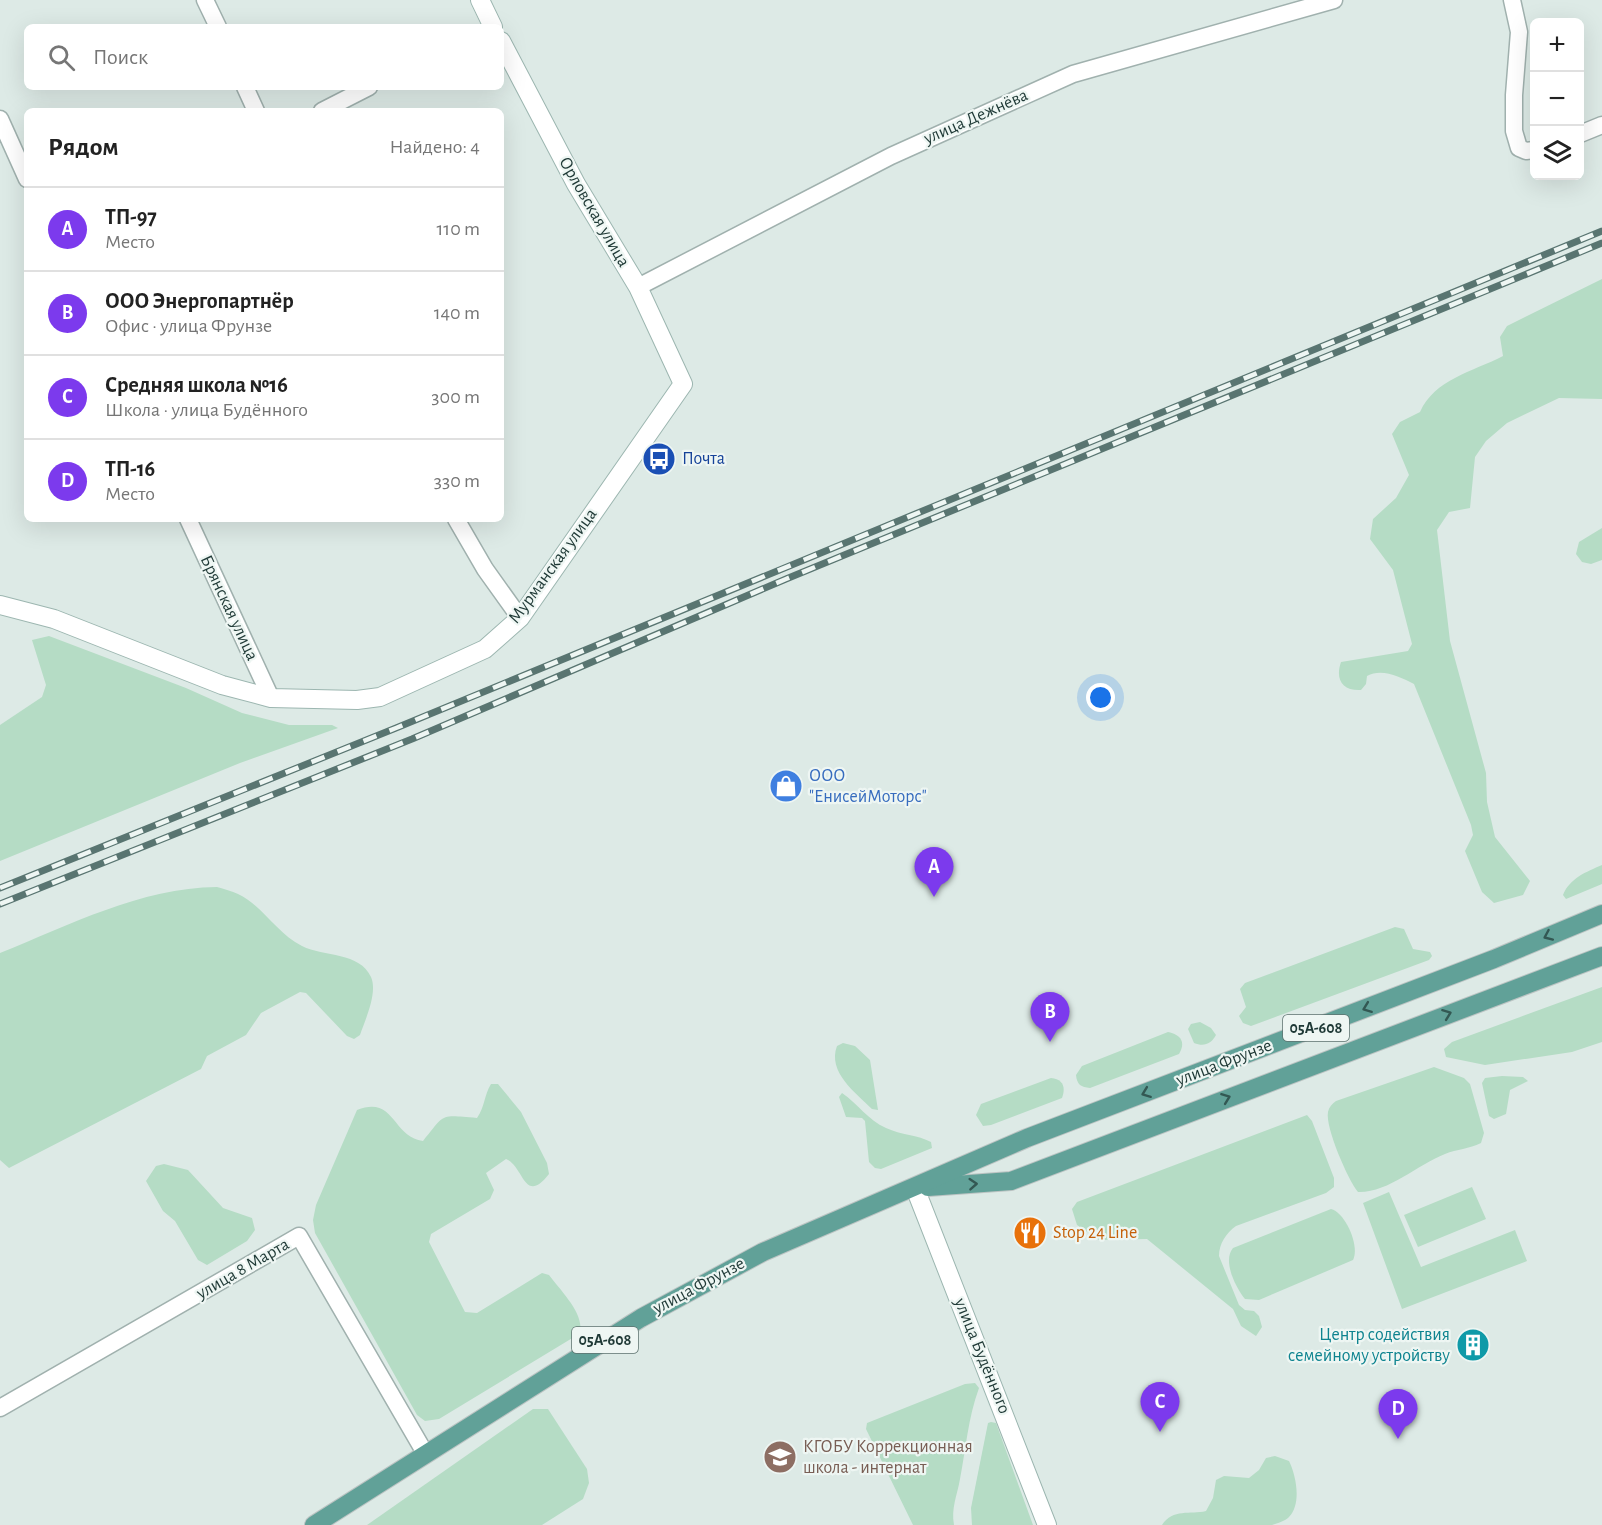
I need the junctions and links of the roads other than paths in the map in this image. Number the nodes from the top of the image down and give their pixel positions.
1 (205, 0) edge
2 (480, 0) edge
3 (1334, 0) edge
4 (1512, 0) edge
5 (217, 24) edge
6 (489, 24) edge
7 (504, 48) edge
8 (246, 90) edge
9 (363, 90) edge
10 (255, 108) edge
11 (328, 108) edge
12 (0, 119) edge
13 (1602, 125) edge
14 (1584, 132) edge
15 (1530, 150) edge
16 (24, 172) edge
17 (638, 287) junction
18 (683, 384) joint
19 (189, 522) edge
20 (458, 522) edge
21 (0, 605) edge
22 (520, 618) junction
23 (271, 698) junction
24 (1602, 914) edge
25 (1602, 956) edge
26 (915, 1188) junction
27 (0, 1408) edge
28 (425, 1453) junction
29 (314, 1525) edge
30 (1047, 1525) edge

1 - 5 street
2 - 6 main road
3 - 17 street, улица Дежнёва
4 - 15 street
7 - 17 main road, Орловская улица
8 - 10 street
9 - 11 street
12 - 16 street
13 - 14 street
17 - 18 main road, Орловская улица
18 - 22 main road, Мурманская улица
19 - 23 street, Брянская улица
20 - 22 street
21 - 23 main road, Мурманская улица
22 - 23 main road, Мурманская улица
24 -> 26 main road, улица Фрунзе / 05А-608
26 -> 25 main road, улица Фрунзе / 05А-608
26 - 28 main road, улица Фрунзе / 05А-608
26 - 30 main road, улица Будённого
27 - 28 street, улица 8 Марта
28 - 29 main road, улица Фрунзе / 05А-608

